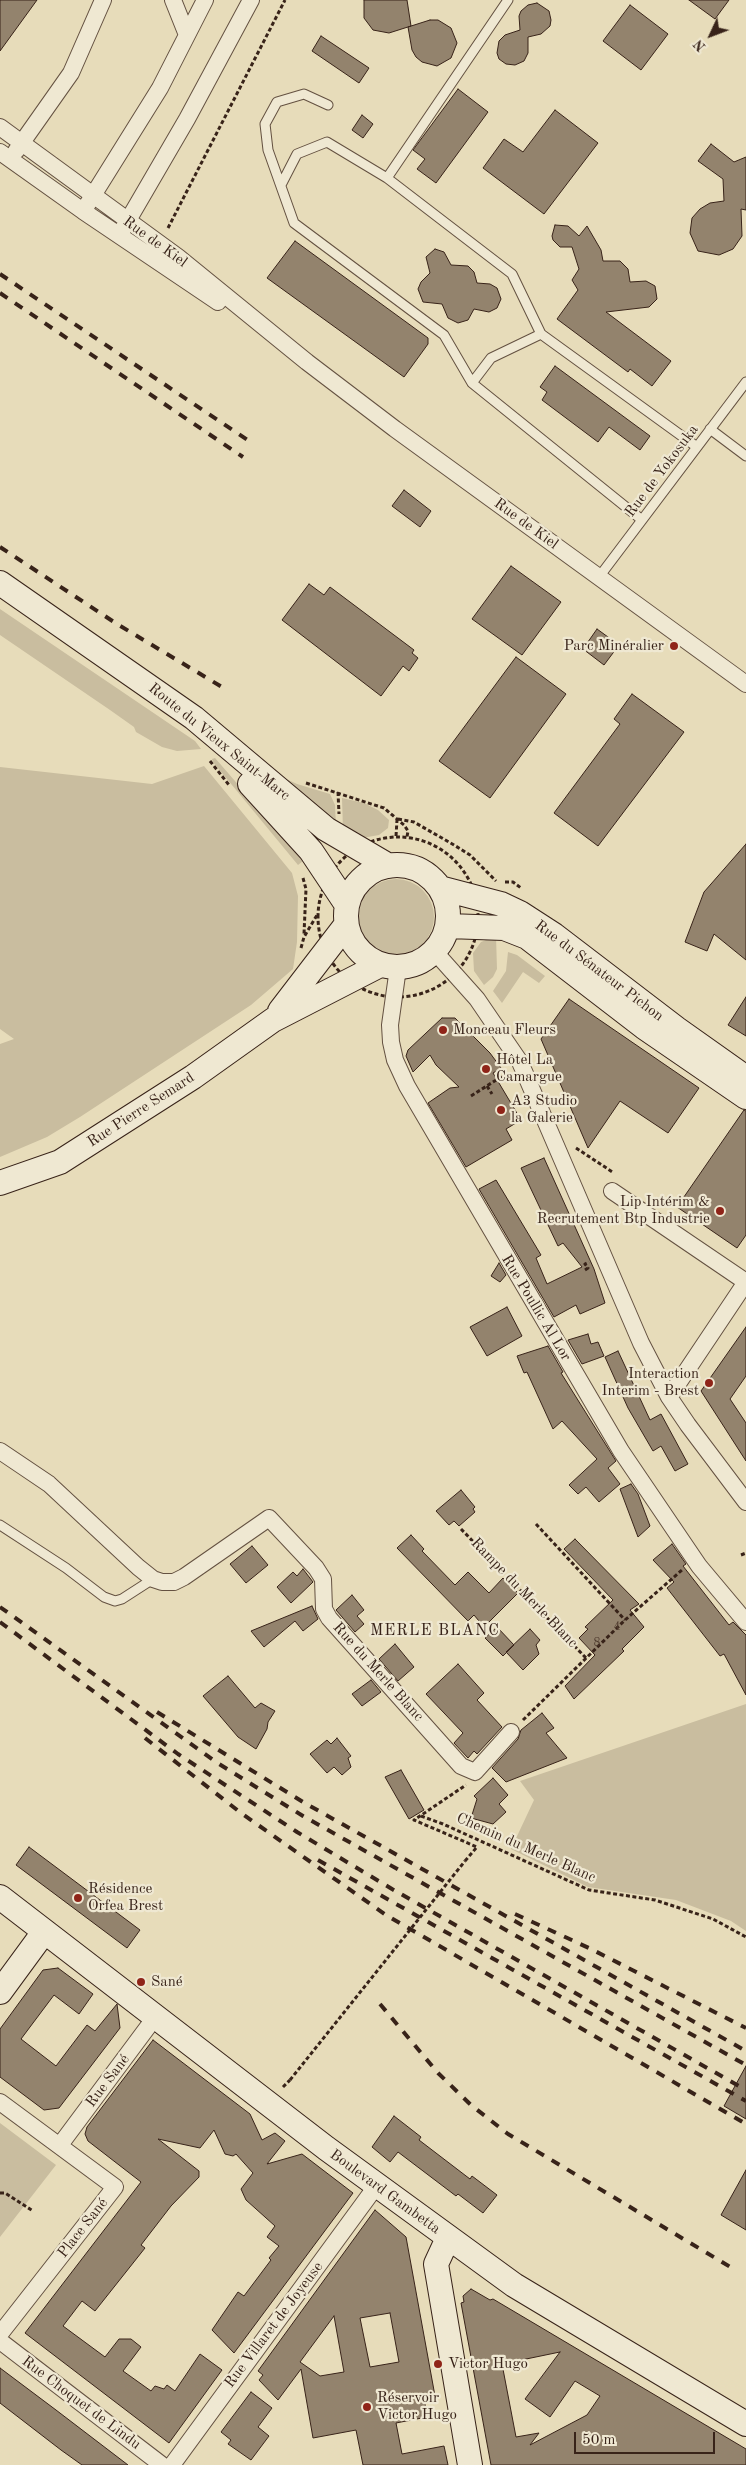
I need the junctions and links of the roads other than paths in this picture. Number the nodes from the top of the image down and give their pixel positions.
1 (103, 0) edge
2 (173, 0) edge
3 (206, 0) edge
4 (250, 0) edge
5 (508, 0) edge
6 (187, 34) junction
7 (328, 104) dead end
8 (0, 127) edge
9 (22, 143) junction
10 (5, 155) edge
11 (387, 178) junction
12 (281, 185) junction
13 (93, 196) junction
14 (83, 211) junction
15 (124, 228) junction
16 (541, 334) junction
17 (307, 362) junction
18 (746, 382) edge
19 (472, 383) junction
20 (710, 429) junction
21 (698, 447) junction
22 (746, 456) edge
23 (642, 520) junction
24 (599, 577) junction
25 (0, 583) edge
26 (0, 595) edge
27 (746, 684) edge
28 (389, 866) junction
29 (440, 888) junction
30 (347, 915) junction
31 (448, 926) junction
32 (434, 952) junction
33 (389, 966) junction
34 (273, 1020) junction
35 (746, 1078) edge
36 (746, 1097) edge
37 (0, 1184) edge
38 (612, 1191) road end
39 (746, 1282) edge
40 (669, 1396) junction
41 (0, 1451) edge
42 (746, 1502) edge
43 (0, 1525) edge
44 (153, 1579) junction
45 (746, 1622) edge
46 (511, 1732) road end
47 (0, 1882) edge
48 (0, 1897) edge
49 (44, 1932) junction
50 (0, 1992) edge
51 (156, 2016) junction
52 (0, 2102) edge
53 (60, 2145) junction
54 (377, 2185) junction
55 (448, 2238) junction
56 (0, 2334) edge
57 (0, 2341) edge
58 (746, 2424) edge
59 (162, 2465) edge
60 (172, 2465) edge
61 (470, 2465) edge

1 - 9 street
2 - 6 street
3 - 6 street
4 - 15 street
5 - 11 lane
6 - 13 street
7 - 12 lane
8 - 9 street, Rue de Kiel
9 - 10 street
9 - 13 street, Rue de Kiel
10 - 14 street, Rue de Kiel
11 - 12 lane
11 - 16 lane
12 - 19 lane
13 - 14 street
13 - 15 street, Rue de Kiel
14 - 15 street, Rue de Kiel
15 - 17 street, Rue de Kiel
15 - 17 street, Rue de Kiel
16 - 19 lane
16 - 21 lane
17 - 24 street, Rue de Kiel
18 - 20 lane, Rue de Yokosuka
19 - 23 lane
20 - 21 lane, Rue de Yokosuka
20 - 22 lane
21 - 23 lane, Rue de Yokosuka
23 - 24 lane, Rue de Yokosuka
24 - 27 street, Rue de Kiel
25 - 28 main road, Route du Vieux Saint-Marc
26 - 30 main road, Route du Vieux Saint-Marc
28 - 29 main road
28 - 30 main road
29 - 31 main road
29 - 35 main road, Rue du Sénateur Pichon
30 - 33 main road
30 - 34 main road, Rue Pierre Semard
31 - 32 main road
31 - 36 main road, Rue du Sénateur Pichon
32 - 33 main road
32 - 40 street
33 - 34 main road, Rue Pierre Semard
33 - 45 street, Rue Poullic Al Lor
34 - 37 main road, Rue Pierre Semard
38 - 39 street
39 - 40 street
40 - 42 street
41 - 44 street
43 - 44 lane
44 - 46 street, Rue du Merle Blanc
47 - 49 main road, Boulevard Gambetta
48 - 49 main road, Boulevard Gambetta
49 - 50 main road
49 - 51 main road, Boulevard Gambetta
51 - 53 street, Rue Sané
51 - 54 main road, Boulevard Gambetta
52 - 53 street, Place Sané
53 - 56 street, Place Sané
54 - 55 main road, Boulevard Gambetta
54 - 60 street, Rue Villaret de Joyeuse
55 - 58 main road, Boulevard Gambetta
55 - 61 main road
57 - 59 street, Rue Choquet de Lindu

